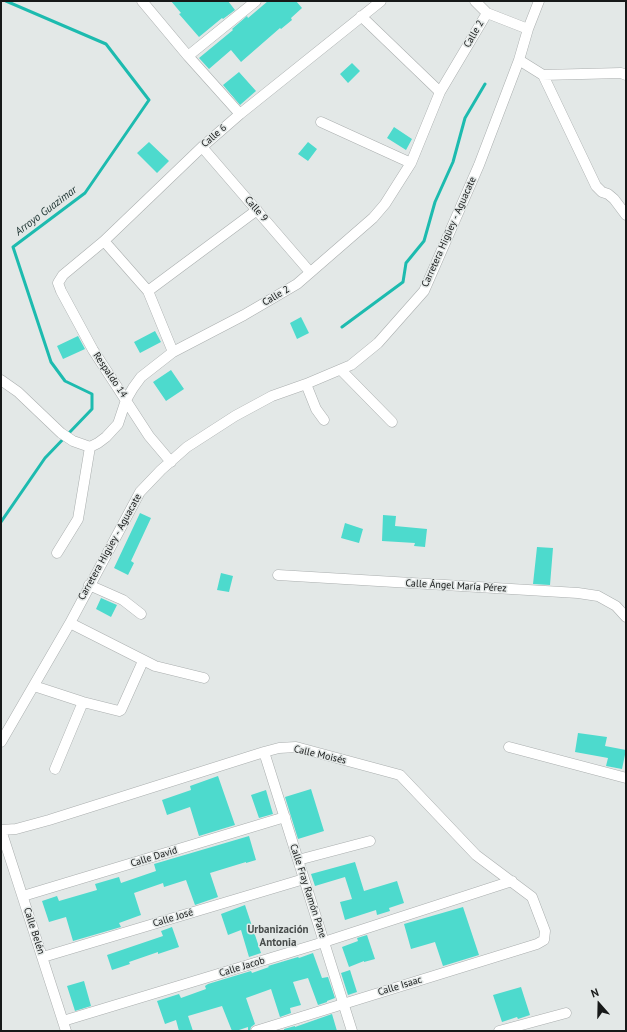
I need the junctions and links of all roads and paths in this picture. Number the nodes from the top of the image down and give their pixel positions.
1 (142, 1) edge
2 (256, 1) edge
3 (381, 1) edge
4 (475, 1) edge
5 (539, 1) edge
6 (487, 12) junction
7 (361, 16) junction
8 (528, 29) junction
9 (188, 56) junction
10 (519, 60) junction
11 (543, 75) junction
12 (626, 75) edge
13 (440, 92) junction
14 (240, 114) junction
15 (321, 122) dead end
16 (202, 147) junction
17 (411, 163) junction
18 (257, 210) junction
19 (626, 215) edge
20 (104, 240) junction
21 (310, 272) junction
22 (58, 283) joint
23 (148, 291) junction
24 (173, 352) junction
25 (341, 370) junction
26 (1, 380) edge
27 (306, 384) junction
28 (126, 400) junction
29 (324, 420) dead end
30 (392, 422) dead end
31 (90, 447) junction
32 (171, 462) junction
33 (57, 553) dead end
34 (278, 575) dead end
35 (89, 585) junction
36 (141, 614) dead end
37 (626, 617) edge
38 (70, 623) junction
39 (143, 661) junction
40 (204, 678) dead end
41 (34, 686) junction
42 (83, 702) junction
43 (1, 742) edge
44 (510, 747) dead end
45 (264, 752) junction
46 (55, 769) dead end
47 (626, 778) edge
48 (285, 817) junction
49 (1, 830) edge
50 (370, 841) dead end
51 (298, 860) junction
52 (304, 879) junction
53 (512, 881) junction
54 (23, 896) junction
55 (544, 940) joint
56 (324, 942) junction
57 (43, 957) junction
58 (344, 1004) junction
59 (566, 1013) dead end
60 (65, 1026) edge
61 (256, 1031) edge
62 (352, 1031) edge
63 (500, 1031) edge

1 - 9 street
2 - 9 street
3 - 7 street, Calle 6
4 - 6 street
5 - 8 street, Carretera Higüey - Aguacate
6 - 8 street
6 - 13 street, Calle 2
7 - 13 street
7 - 14 street, Calle 6
8 - 10 street, Carretera Higüey - Aguacate
9 - 14 street
10 - 11 street
10 - 25 street, Carretera Higüey - Aguacate
11 - 12 street
11 - 19 street
13 - 17 street, Calle 2
14 - 16 street, Calle 6
15 - 17 street
16 - 18 street, Calle 9
16 - 20 street, Calle 6
17 - 21 street, Calle 2
18 - 21 street, Calle 9
18 - 23 street
20 - 22 street, Calle 6
20 - 23 street
21 - 24 street, Calle 2
22 - 28 street, Respaldo 14
23 - 24 street
24 - 28 street, Calle 2
25 - 27 street, Carretera Higüey - Aguacate
25 - 30 street
26 - 31 street
27 - 29 street
27 - 32 street, Carretera Higüey - Aguacate
28 - 31 street, Calle 2
28 - 32 street, Respaldo 14
31 - 33 street
32 - 35 street, Carretera Higüey - Aguacate
34 - 37 street, Calle Ángel María Pérez
35 - 36 street
35 - 38 street, Carretera Higüey - Aguacate
38 - 39 street
38 - 41 street, Carretera Higüey - Aguacate
39 - 40 street
39 - 42 street
41 - 42 street
41 - 43 street, Carretera Higüey - Aguacate
42 - 46 street
44 - 47 street
45 - 48 street, Calle Fray Ramón Pane
45 - 49 street, Calle Moisés
45 - 53 street, Calle Moisés
48 - 51 street, Calle Fray Ramón Pane
48 - 54 street, Calle David
49 - 54 street, Calle Belén
50 - 51 street
51 - 52 street, Calle Fray Ramón Pane
52 - 56 street, Calle Fray Ramón Pane
52 - 57 street, Calle José
53 - 55 street, Calle Moisés
53 - 56 street, Calle Jacob
54 - 57 street, Calle Belén
55 - 58 street, Calle Isaac
56 - 58 street, Calle Fray Ramón Pane
56 - 60 street, Calle Jacob
57 - 60 street, Calle Belén
58 - 61 street, Calle Isaac
58 - 62 street, Calle Fray Ramón Pane
59 - 63 street

